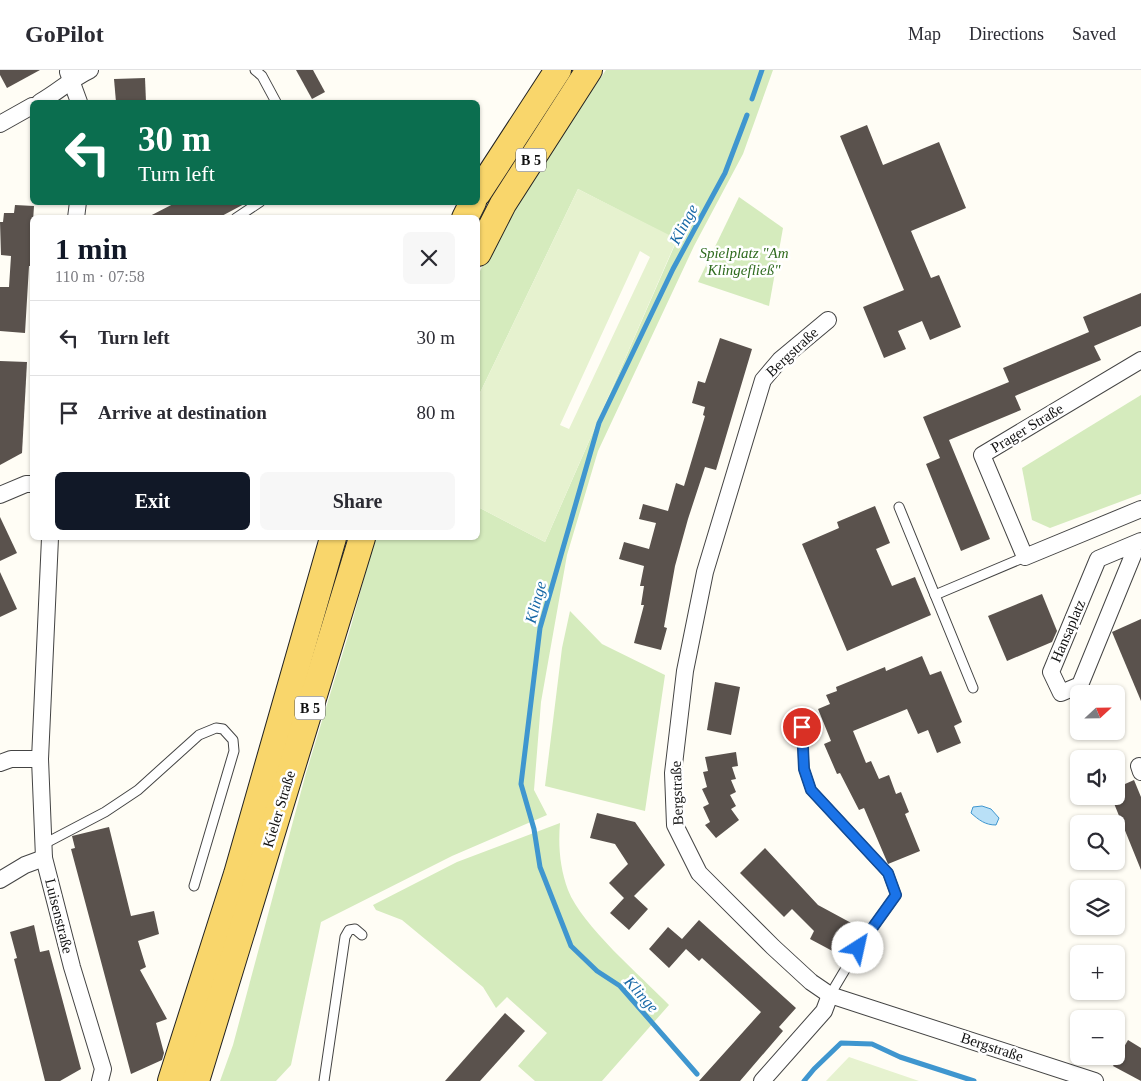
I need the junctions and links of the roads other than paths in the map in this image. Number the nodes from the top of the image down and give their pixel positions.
1 (90, 70) edge
2 (255, 70) edge
3 (558, 70) edge
4 (589, 70) edge
5 (69, 75) edge
6 (44, 100) edge
7 (78, 100) edge
8 (275, 100) edge
9 (30, 107) edge
10 (0, 124) edge
11 (480, 190) edge
12 (256, 205) edge
13 (240, 215) edge
14 (480, 249) edge
15 (828, 320) dead end
16 (1141, 360) edge
17 (30, 484) edge
18 (0, 495) edge
19 (899, 507) dead end
20 (1141, 509) edge
21 (50, 540) edge
22 (332, 540) edge
23 (361, 540) edge
24 (1140, 542) edge
25 (1025, 557) junction
26 (935, 595) junction
27 (973, 688) dead end
28 (802, 727) dead end
29 (40, 759) junction
30 (0, 763) edge
31 (44, 851) junction
32 (0, 880) edge
33 (194, 886) dead end
34 (362, 935) dead end
35 (830, 995) junction
36 (101, 1075) edge
37 (171, 1081) edge
38 (196, 1081) edge
39 (324, 1081) edge
40 (762, 1081) edge
41 (1095, 1081) edge

1 - 5 street
2 - 8 lane
3 - 11 main road, B 5
4 - 14 main road, B 5
5 - 6 street
5 - 7 street
9 - 10 street
12 - 13 lane
15 - 35 street, Bergstraße
16 - 25 street, Prager Straße
17 - 18 street
19 - 26 lane
20 - 25 street
21 - 29 street, Luisenstraße
22 - 37 main road, Kieler Straße / B 5
23 - 38 main road, Kieler Straße / B 5
24 - 24 street, Hansaplatz
25 - 26 lane
26 - 27 lane
28 - 35 lane
29 - 30 street
29 - 31 street, Luisenstraße
31 - 32 street
31 - 33 lane
31 - 36 street, Luisenstraße
34 - 39 lane
35 - 40 street
35 - 41 street, Bergstraße

